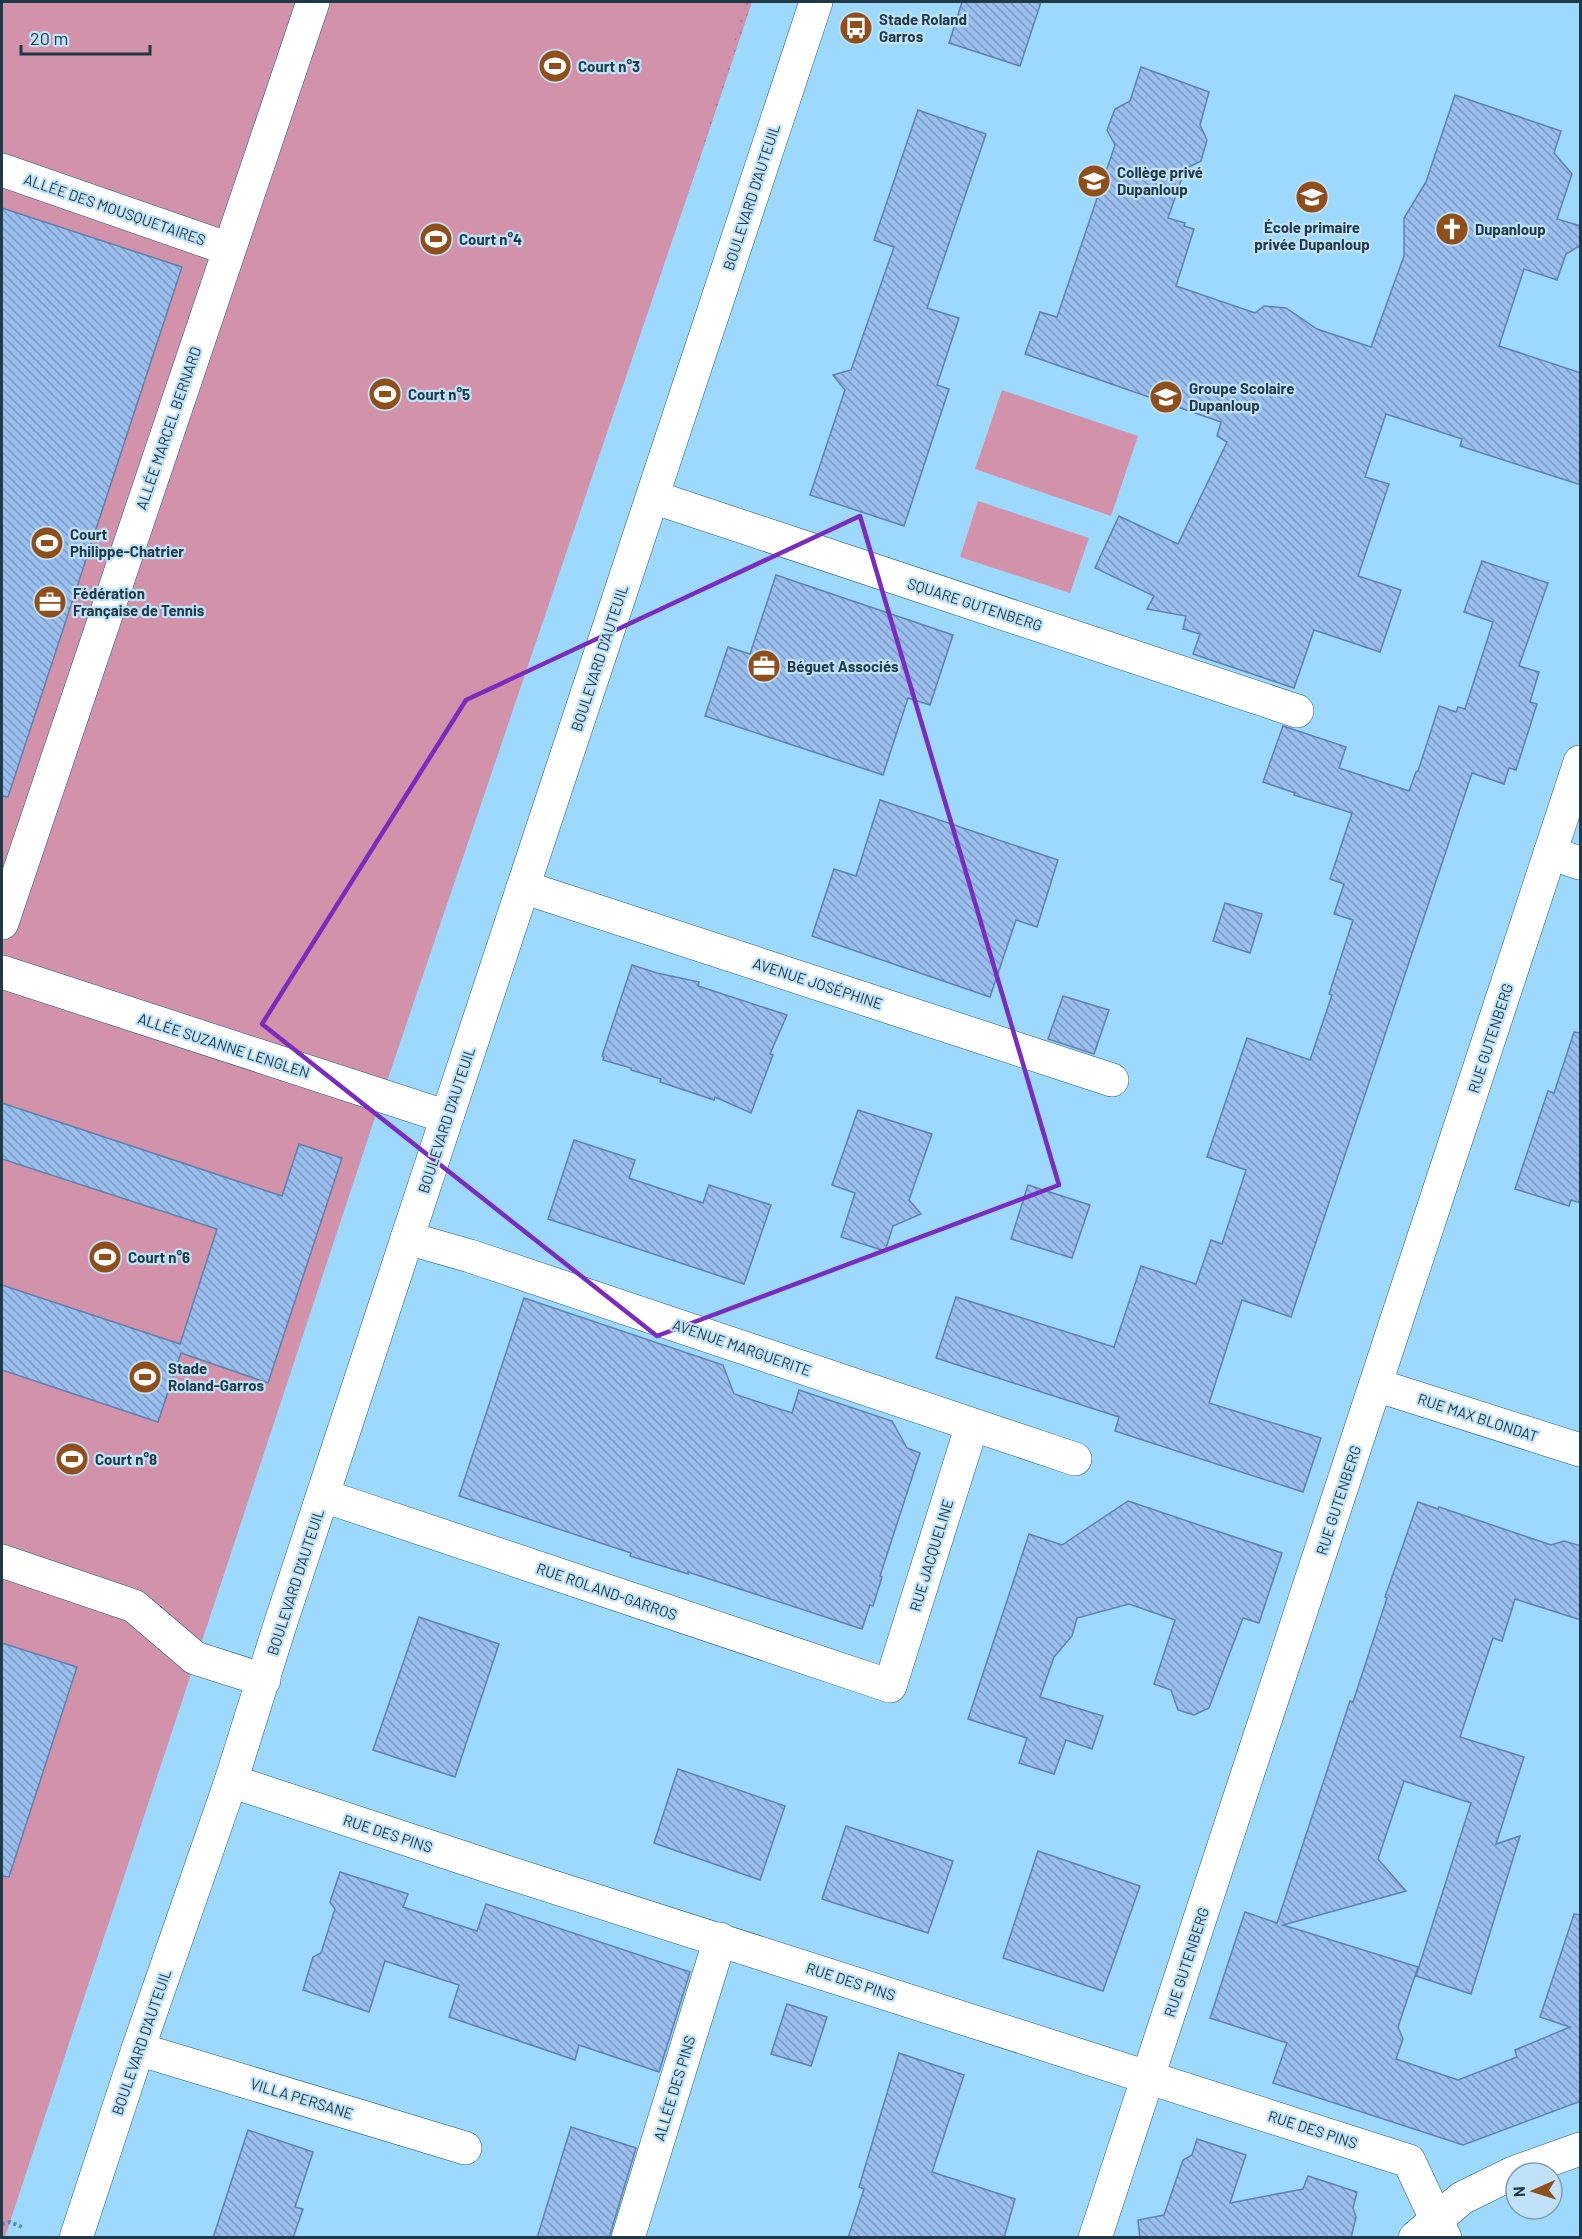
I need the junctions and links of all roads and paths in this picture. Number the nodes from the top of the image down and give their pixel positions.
1 (313, 2) edge
2 (816, 2) edge
3 (2, 170) edge
4 (230, 249) junction
5 (653, 497) junction
6 (1297, 711) dead end
7 (1581, 762) edge
8 (1565, 858) edge
9 (523, 887) junction
10 (2, 923) edge
11 (2, 972) edge
12 (1112, 1080) dead end
13 (447, 1117) junction
14 (407, 1238) junction
15 (1376, 1385) junction
16 (972, 1425) junction
17 (1581, 1450) edge
18 (1076, 1459) dead end
19 (324, 1496) junction
20 (2, 1561) edge
21 (264, 1680) junction
22 (890, 1686) joint
23 (231, 1781) junction
24 (720, 1939) junction
25 (138, 2049) junction
26 (1148, 2077) junction
27 (465, 2148) dead end
28 (1581, 2149) edge
29 (2, 2224) edge
30 (22, 2227) dead end
31 (1432, 2231) edge
32 (76, 2238) edge
33 (628, 2238) edge
34 (1095, 2238) edge

1 - 4 street, ALLÉE MARCEL BERNARD
2 - 5 street, BOULEVARD D'AUTEUIL
3 - 4 street, ALLÉE DES MOUSQUETAIRES
4 - 10 street, ALLÉE MARCEL BERNARD
5 - 6 street, SQUARE GUTENBERG
5 - 9 street, BOULEVARD D'AUTEUIL
7 - 8 street, RUE GUTENBERG
8 - 15 street, RUE GUTENBERG
9 - 12 street, AVENUE JOSÉPHINE
9 - 13 street, BOULEVARD D'AUTEUIL
11 - 13 street, ALLÉE SUZANNE LENGLEN
13 - 14 street, BOULEVARD D'AUTEUIL
14 - 16 street, AVENUE MARGUERITE
14 - 19 street, BOULEVARD D'AUTEUIL
15 - 17 street, RUE MAX BLONDAT
15 - 26 street, RUE GUTENBERG
16 - 18 street, AVENUE MARGUERITE
16 - 22 street, RUE JACQUELINE
19 - 21 street, BOULEVARD D'AUTEUIL
19 - 22 street, RUE ROLAND-GARROS
20 - 21 street
21 - 23 street, BOULEVARD D'AUTEUIL
23 - 24 street, RUE DES PINS
23 - 25 street, BOULEVARD D'AUTEUIL
24 - 26 street, RUE DES PINS
24 - 33 street, ALLÉE DES PINS
25 - 27 street, VILLA PERSANE
25 - 32 street, BOULEVARD D'AUTEUIL
26 - 31 street, RUE DES PINS
26 - 34 street, RUE GUTENBERG
28 - 31 street
29 - 30 path

